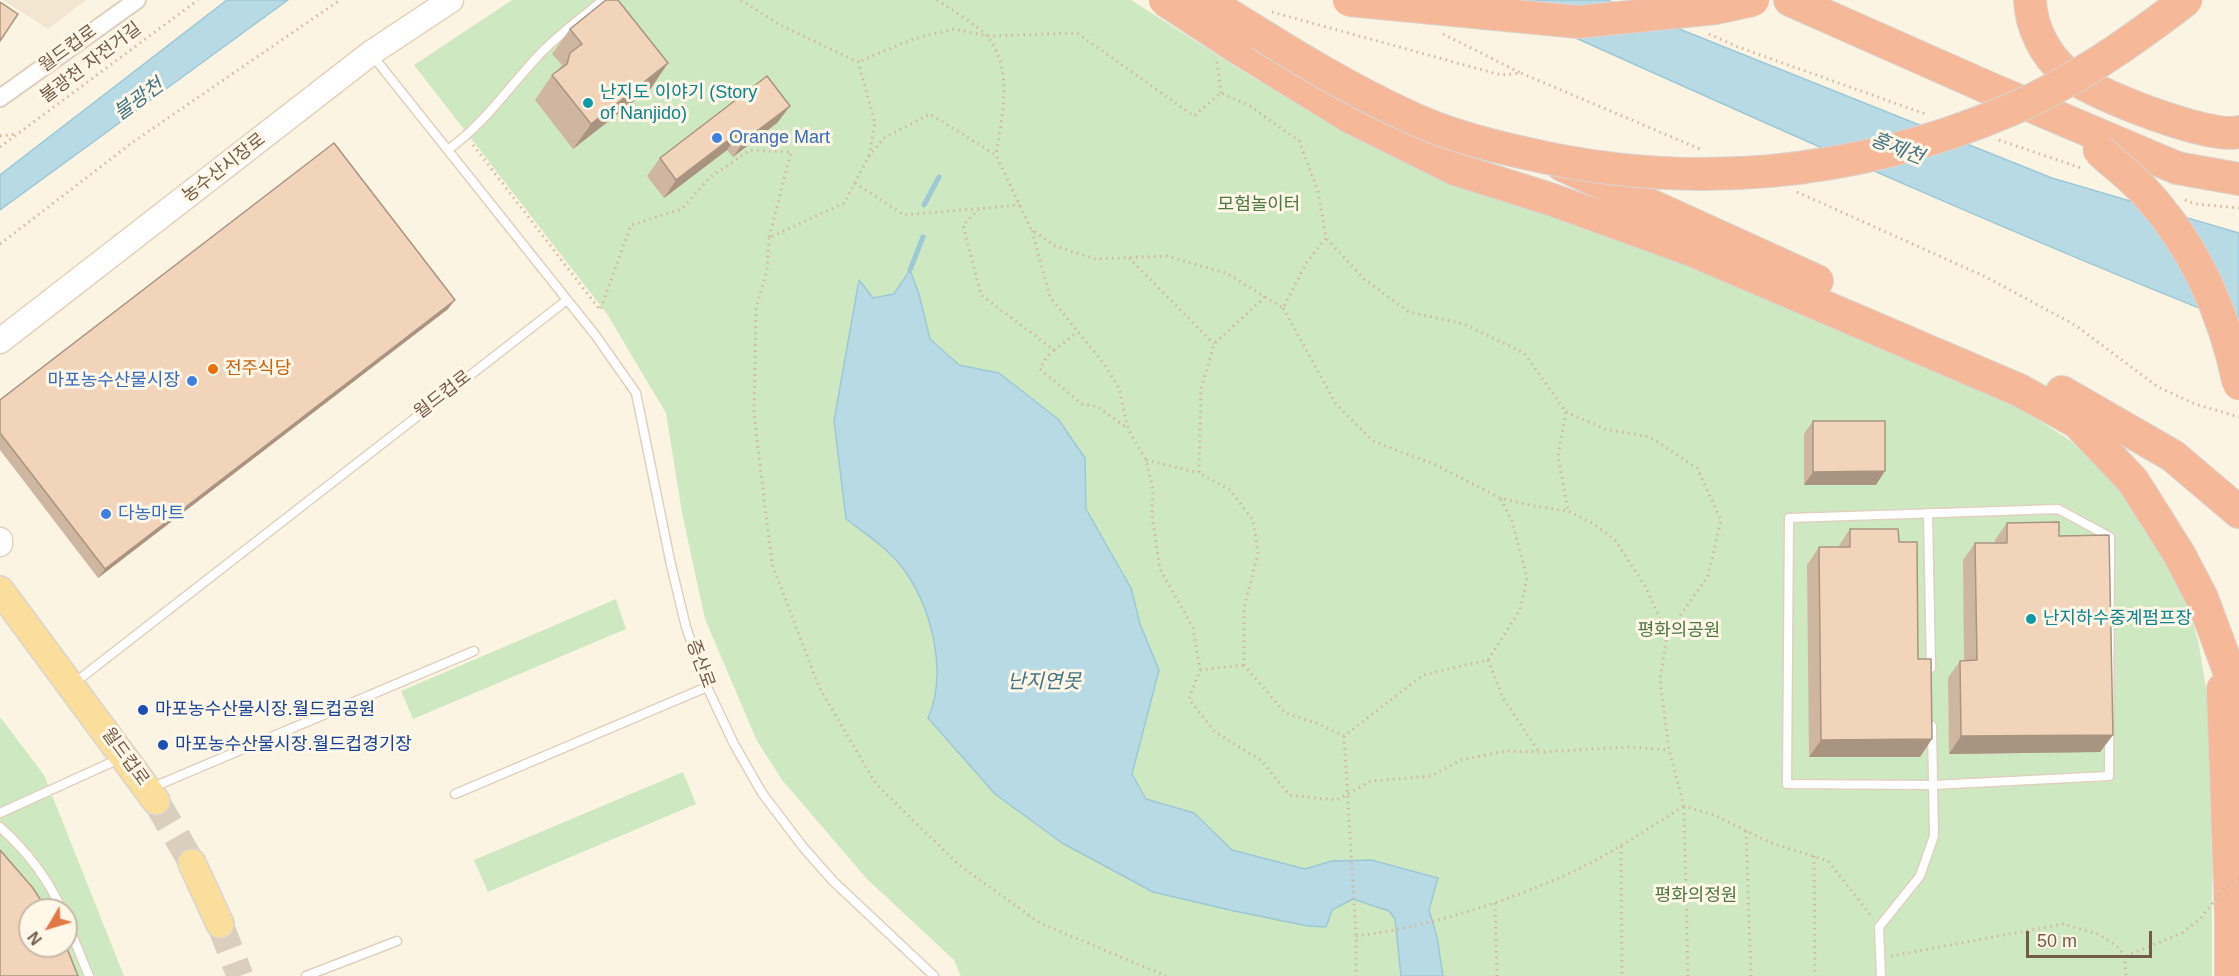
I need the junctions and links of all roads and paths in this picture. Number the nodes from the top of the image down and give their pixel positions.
1 (136, 0) edge
2 (198, 0) edge
3 (340, 0) edge
4 (451, 0) edge
5 (603, 0) edge
6 (741, 0) edge
7 (937, 0) edge
8 (1165, 0) edge
9 (1205, 0) edge
10 (1246, 0) edge
11 (1349, 0) edge
12 (1753, 0) edge
13 (1790, 0) edge
14 (2031, 0) edge
15 (2186, 0) edge
16 (1437, 31) dead end
17 (987, 36) junction
18 (371, 53) junction
19 (1226, 54) junction
20 (858, 62) junction
21 (1521, 73) dead end
22 (1991, 89) junction
23 (1221, 93) junction
24 (0, 98) edge
25 (2239, 132) edge
26 (18, 134) junction
27 (0, 136) edge
28 (466, 136) junction
29 (0, 147) edge
30 (449, 149) junction
31 (996, 155) junction
32 (869, 156) junction
33 (2239, 179) edge
34 (855, 183) junction
35 (1020, 205) junction
36 (979, 209) junction
37 (1031, 229) junction
38 (769, 238) junction
39 (1326, 238) junction
40 (0, 244) edge
41 (1129, 257) junction
42 (1265, 297) junction
43 (567, 300) junction
44 (1283, 308) junction
45 (1078, 332) junction
46 (0, 341) edge
47 (1214, 344) junction
48 (1054, 350) junction
49 (2239, 384) edge
50 (1566, 412) junction
51 (1128, 429) junction
52 (1146, 460) junction
53 (1200, 473) junction
54 (1500, 498) junction
55 (1568, 511) junction
56 (2239, 512) edge
57 (1928, 513) junction
58 (0, 590) edge
59 (2202, 598) junction
60 (1667, 634) junction
61 (474, 651) dead end
62 (1488, 660) junction
63 (1244, 665) junction
64 (1200, 670) junction
65 (1931, 679) edge
66 (72, 686) junction
67 (707, 687) junction
68 (2239, 713) edge
69 (1932, 714) edge
70 (1344, 736) junction
71 (1669, 750) junction
72 (1539, 752) junction
73 (125, 756) junction
74 (1933, 785) junction
75 (455, 794) dead end
76 (152, 795) joint
77 (1684, 806) junction
78 (0, 813) edge
79 (0, 827) edge
80 (1746, 830) junction
81 (1621, 846) junction
82 (1814, 856) junction
83 (192, 863) tunnel mouth
84 (2239, 878) edge
85 (56, 898) edge
86 (1495, 903) junction
87 (220, 924) tunnel mouth
88 (1879, 927) junction
89 (1356, 936) junction
90 (397, 941) dead end
91 (78, 951) edge
92 (2125, 957) junction
93 (1881, 958) junction
94 (88, 976) edge
95 (306, 976) edge
96 (934, 976) edge
97 (1166, 976) edge
98 (1356, 976) edge
99 (1497, 976) edge
100 (1622, 976) edge
101 (1688, 976) edge
102 (1751, 976) edge
103 (1815, 976) edge
104 (1881, 976) edge
105 (2126, 976) edge
106 (2231, 976) edge

1 - 24 street, 월드컵로
2 - 26 path, 불광천 자전거길
3 - 40 path
4 - 18 main road, 농수산시장로
5 - 28 lane
6 - 20 path
7 - 17 path
8 - 19 highway, bridge
9 - 15 highway, bridge
10 - 56 highway, bridge
11 - 12 highway, bridge
13 - 22 highway
14 - 25 highway
16 - 21 path
17 - 20 path
17 - 23 path
17 - 31 path
18 - 30 lane
18 - 46 main road, 농수산시장로
19 - 23 path
19 - 59 highway
20 - 32 path
22 - 33 highway
22 - 49 highway, bridge
23 - 39 path
26 - 27 path
26 - 29 path, 불광천 자전거길
28 - 30 lane
28 - 38 path
30 - 43 lane
31 - 32 path
31 - 35 path
32 - 34 path
34 - 36 path
34 - 38 path
35 - 36 path
35 - 37 path
36 - 48 path
37 - 41 path
37 - 45 path
38 - 97 path
39 - 44 path
39 - 50 path
41 - 42 path
41 - 47 path
42 - 44 path
42 - 47 path
43 - 66 lane, 월드컵로
43 - 67 lane, 증산로
44 - 54 path
45 - 48 path
45 - 51 path
47 - 53 path
48 - 51 path
50 - 55 path
50 - 60 path
51 - 52 path
52 - 53 path
52 - 64 path
53 - 63 path
54 - 55 path
54 - 62 path
55 - 60 path
57 - 65 lane
57 - 74 lane
57 - 74 lane
58 - 66 main road, 월드컵로
59 - 68 highway
59 - 106 highway
60 - 71 path
61 - 76 lane
62 - 70 path
62 - 72 path
63 - 64 path
63 - 70 path
64 - 72 path
66 - 73 main road, 월드컵로
67 - 75 lane
67 - 96 lane, 증산로
69 - 74 lane
70 - 89 path
71 - 72 path
71 - 77 path
73 - 76 main road, 월드컵로
73 - 78 lane
74 - 88 lane
77 - 80 path
77 - 81 path
77 - 101 path
79 - 85 lane
80 - 82 path
80 - 102 path
81 - 86 path
81 - 100 path
82 - 88 path
82 - 103 path
83 - 87 main road
84 - 92 path, bridge
86 - 89 path
86 - 99 path
88 - 93 lane
89 - 98 path
90 - 95 lane
91 - 94 lane
92 - 93 path
92 - 105 path
93 - 104 lane

